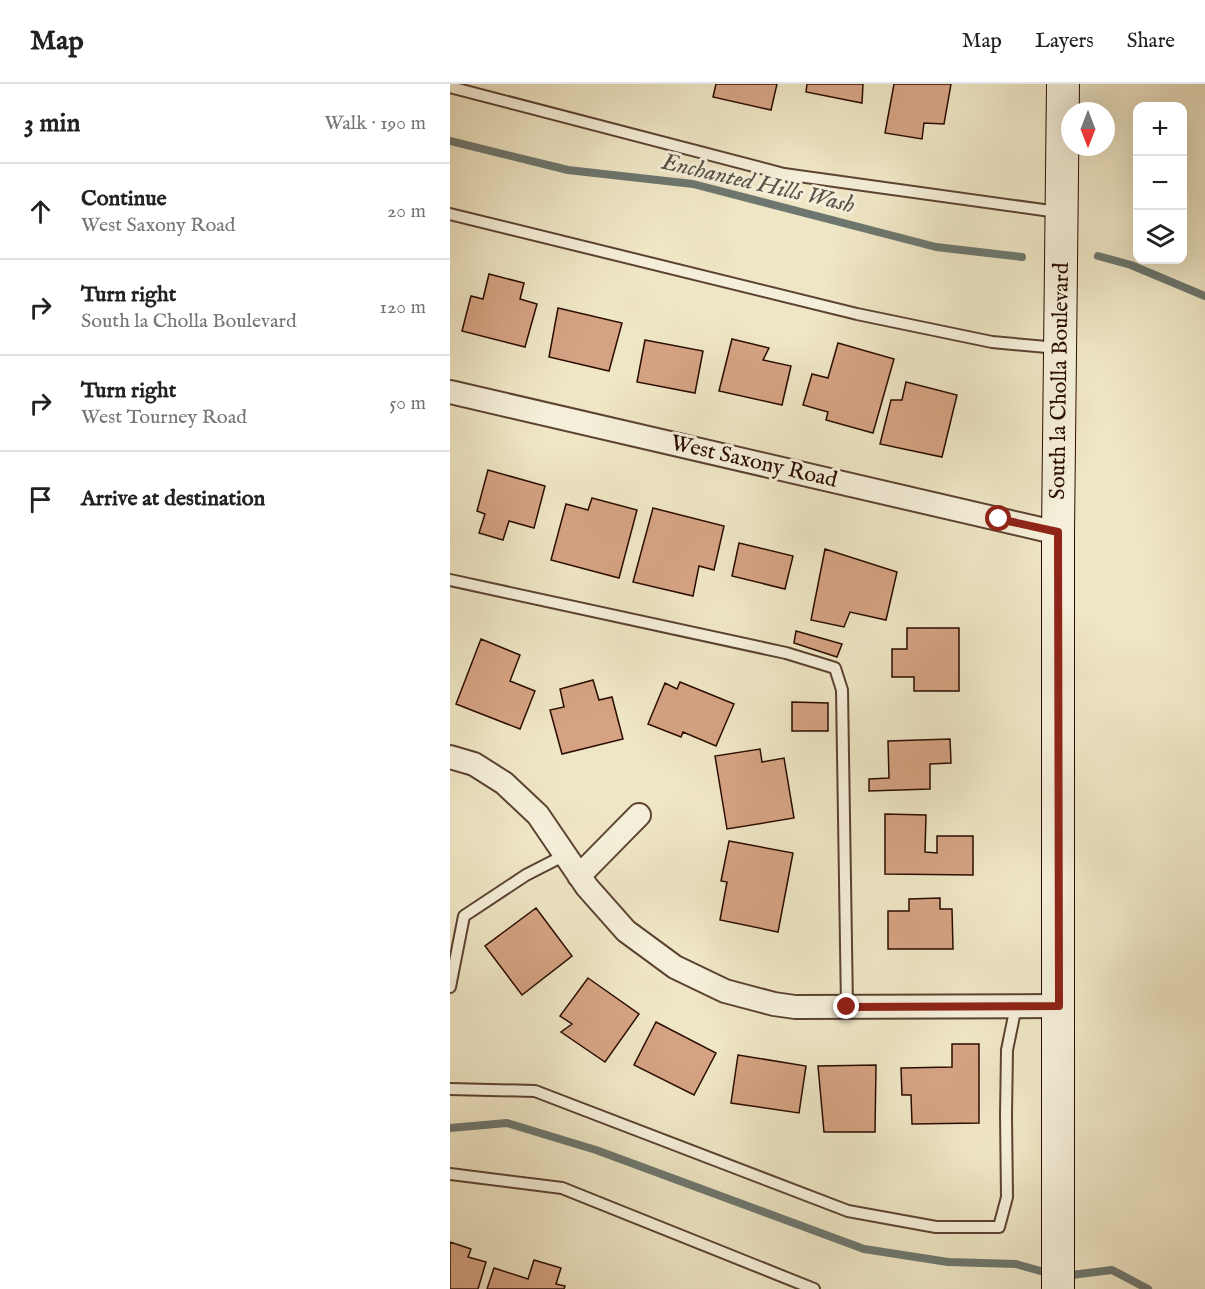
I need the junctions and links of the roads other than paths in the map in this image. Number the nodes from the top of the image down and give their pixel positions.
1 (1063, 84) edge
2 (450, 87) edge
3 (1061, 212) junction
4 (450, 214) edge
5 (1060, 349) junction
6 (450, 392) edge
7 (1058, 532) junction
8 (450, 580) edge
9 (450, 757) edge
10 (639, 815) dead end
11 (565, 855) junction
12 (579, 876) junction
13 (450, 987) edge
14 (1016, 1006) junction
15 (1059, 1006) junction
16 (847, 1007) junction
17 (450, 1089) edge
18 (450, 1174) edge
19 (814, 1289) edge
20 (1058, 1289) edge

1 - 3 main road, South la Cholla Boulevard
2 - 3 lane
3 - 5 main road, South la Cholla Boulevard
4 - 5 lane
5 - 7 main road, South la Cholla Boulevard
6 - 7 street, West Saxony Road
7 - 15 main road, South la Cholla Boulevard
8 - 16 lane
9 - 11 street
10 - 12 street
11 - 12 street
11 - 13 lane
12 - 16 street
14 - 15 street
14 - 16 street
14 - 17 lane
15 - 20 main road, South la Cholla Boulevard
18 - 19 lane

